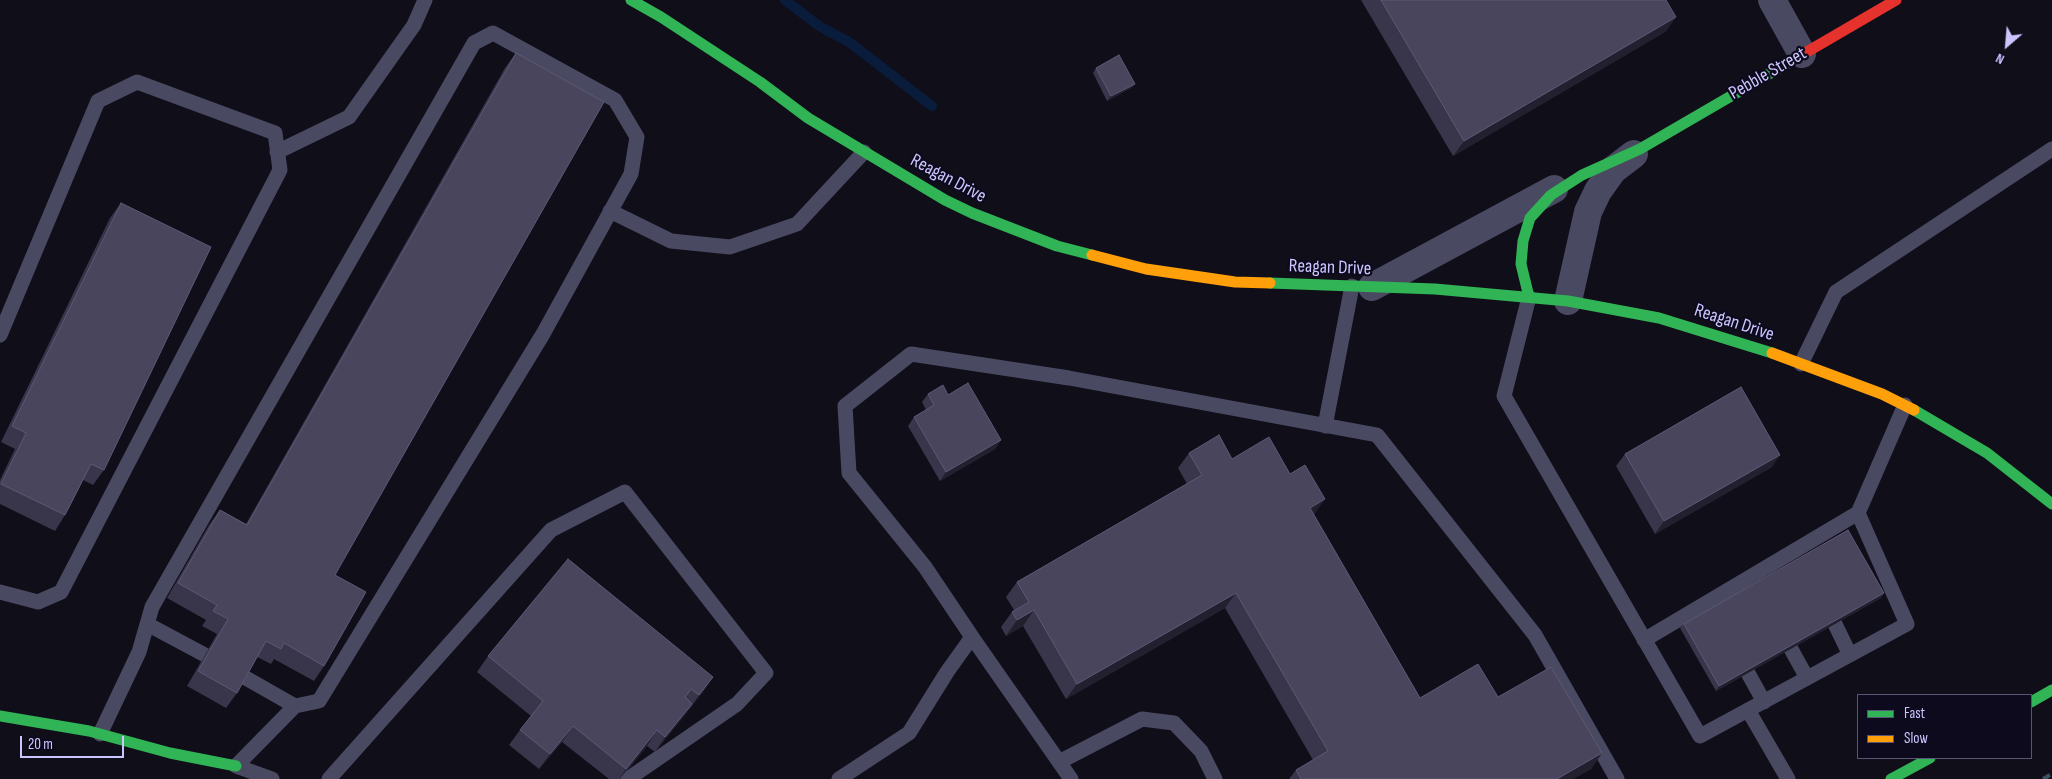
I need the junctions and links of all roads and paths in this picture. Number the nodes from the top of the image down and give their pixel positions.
1 (425, 0) edge
2 (631, 0) edge
3 (1772, 0) edge
4 (1896, 0) edge
5 (1802, 54) junction
6 (1640, 149) junction
7 (2052, 149) edge
8 (277, 152) junction
9 (864, 152) junction
10 (1582, 174) junction
11 (610, 211) junction
12 (1362, 286) junction
13 (1529, 297) junction
14 (1568, 300) junction
15 (0, 335) edge
16 (1801, 364) junction
17 (1904, 405) junction
18 (1325, 426) junction
19 (2052, 504) edge
20 (1858, 513) junction
21 (0, 592) edge
22 (147, 624) junction
23 (1834, 624) edge
24 (972, 637) junction
25 (1644, 640) junction
26 (1791, 649) edge
27 (205, 655) edge
28 (1850, 655) junction
29 (1748, 673) edge
30 (244, 677) edge
31 (1807, 678) junction
32 (2052, 690) edge
33 (2032, 701) edge
34 (1764, 702) junction
35 (296, 706) junction
36 (1748, 710) junction
37 (0, 716) edge
38 (100, 734) junction
39 (1928, 759) edge
40 (1059, 762) junction
41 (236, 766) junction
42 (272, 779) edge
43 (329, 779) edge
44 (628, 779) edge
45 (839, 779) edge
46 (1071, 779) edge
47 (1215, 779) edge
48 (1617, 779) edge
49 (1788, 779) edge
50 (1891, 779) edge

1 - 8 lane
2 - 9 street, Reagan Drive
3 - 5 street
4 - 5 street, Pebble Street
5 - 6 street, Pebble Street
6 - 10 street, Pebble Street
6 - 14 street, Pebble Street
7 - 16 lane
8 - 15 lane
8 - 21 lane
9 - 11 lane
9 - 12 street, Reagan Drive
10 - 12 street, Pebble Street
10 - 13 street, Pebble Street
11 - 22 lane
11 - 35 lane
12 - 13 street, Reagan Drive
12 - 18 lane
13 - 14 street, Reagan Drive
13 - 25 lane
14 - 16 street, Reagan Drive
16 - 17 street, Reagan Drive
17 - 19 street, Reagan Drive
17 - 20 lane
18 - 24 lane
18 - 48 lane
20 - 25 lane
20 - 28 lane
22 - 27 lane
22 - 38 lane
23 - 28 lane
24 - 40 lane
24 - 45 lane
25 - 36 lane
26 - 31 lane
28 - 31 lane
29 - 34 lane
30 - 35 lane
31 - 34 lane
32 - 33 street
34 - 36 lane
35 - 41 lane
36 - 49 lane
37 - 38 street
38 - 41 street
39 - 50 street
40 - 46 lane
40 - 47 lane
41 - 42 lane
43 - 44 lane

